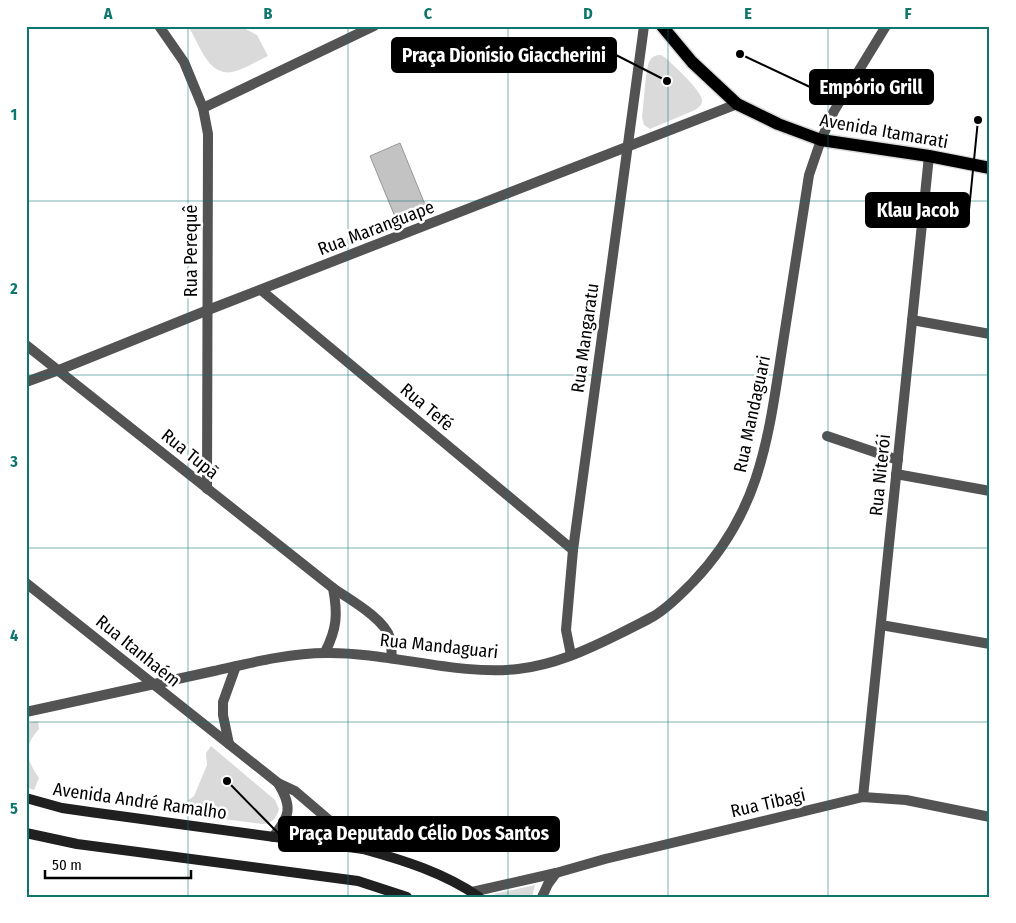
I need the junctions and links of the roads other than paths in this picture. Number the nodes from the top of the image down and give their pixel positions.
1 (159, 26) edge
2 (374, 26) edge
3 (644, 26) edge
4 (662, 26) edge
5 (886, 26) edge
6 (361, 29) edge
7 (737, 104) junction
8 (204, 108) junction
9 (822, 140) junction
10 (627, 147) junction
11 (929, 156) junction
12 (990, 168) edge
13 (261, 290) junction
14 (208, 310) junction
15 (912, 320) junction
16 (990, 334) edge
17 (26, 345) edge
18 (60, 370) junction
19 (26, 382) edge
20 (828, 436) dead end
21 (898, 460) junction
22 (896, 474) junction
23 (208, 488) junction
24 (990, 490) edge
25 (573, 550) junction
26 (26, 583) edge
27 (333, 588) junction
28 (881, 625) junction
29 (990, 644) edge
30 (325, 652) junction
31 (571, 655) junction
32 (392, 658) junction
33 (236, 666) junction
34 (152, 684) junction
35 (26, 712) edge
36 (229, 744) junction
37 (278, 784) junction
38 (863, 797) junction
39 (26, 798) edge
40 (990, 817) edge
41 (26, 833) edge
42 (273, 836) junction
43 (363, 849) junction
44 (556, 873) junction
45 (473, 895) edge
46 (407, 897) edge
47 (542, 897) edge

1 - 8 street, Rua Perequê
2 - 6 street
3 - 10 street, Rua Mangaratu
4 - 7 main road, Avenida Itamarati
5 - 9 street, Rua Mandaguari
6 - 8 street
7 - 9 main road, Avenida Itamarati
7 - 10 street, Rua Maranguape
8 - 14 street, Rua Perequê
9 - 11 main road, Avenida Itamarati
9 - 31 street, Rua Mandaguari
10 - 13 street, Rua Maranguape
10 - 25 street, Rua Mangaratu
11 - 12 main road, Avenida Itamarati
11 - 15 street, Rua Niterói
13 - 14 street, Rua Maranguape
13 - 25 street, Rua Tefé
14 - 18 street, Rua Maranguape
14 - 23 street, Rua Perequê
15 - 16 street
15 - 21 street, Rua Niterói
17 - 18 street, Rua Tupã
18 - 19 street, Rua Maranguape
18 - 23 street, Rua Tupã
20 - 21 street
21 - 22 street, Rua Niterói
22 - 24 street
22 - 28 street, Rua Niterói
23 - 27 street, Rua Tupã
25 - 31 street, Rua Mangaratu
26 - 34 street, Rua Itanhaém
27 - 30 street
27 - 32 street, Rua Tupã
28 - 29 street
28 - 38 street, Rua Niterói
30 - 32 street, Rua Mandaguari
30 - 33 street, Rua Mandaguari
31 - 32 street, Rua Mandaguari
33 - 34 street, Rua Mandaguari
33 - 36 street
34 - 35 street, Rua Mandaguari
34 - 36 street, Rua Itanhaém
36 - 37 street, Rua Itanhaém
37 - 42 street, Rua Itanhaém
37 - 43 street, Rua Itanhaém
38 - 40 street, Rua Tibagi
38 - 44 street, Rua Tibagi
39 - 42 main road, Avenida André Ramalho
41 - 46 main road
42 - 43 main road, Avenida André Ramalho
43 - 45 main road, Avenida André Ramalho
44 - 45 street, Rua Tibagi
44 - 47 street

